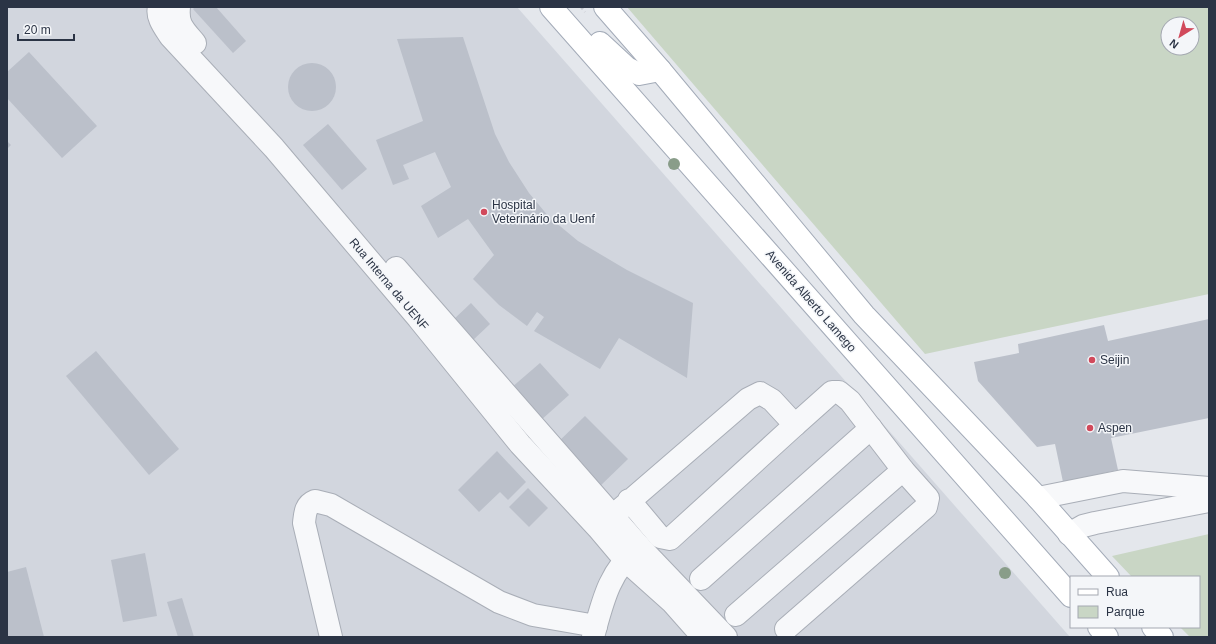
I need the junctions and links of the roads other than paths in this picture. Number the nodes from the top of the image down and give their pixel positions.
1 (159, 7) edge
2 (179, 7) edge
3 (604, 7) edge
4 (552, 8) edge
5 (660, 70) junction
6 (795, 425) junction
7 (871, 428) junction
8 (903, 470) junction
9 (1209, 488) edge
10 (1038, 498) junction
11 (629, 500) junction
12 (1209, 501) edge
13 (605, 522) junction
14 (1069, 534) junction
15 (632, 553) junction
16 (1107, 576) edge
17 (701, 580) dead end
18 (1070, 595) edge
19 (736, 615) dead end
20 (1100, 628) edge
21 (1154, 628) edge
22 (786, 629) dead end
23 (594, 632) edge
24 (331, 637) edge
25 (703, 637) edge
26 (726, 637) edge
27 (1108, 637) edge
28 (1162, 637) edge

1 - 13 street, Rua Interna da UENF
2 - 13 street, Rua Interna da UENF
3 - 5 main road
4 - 5 main road
4 - 18 main road, Avenida Alberto Lamego
5 - 10 main road
6 - 7 street
6 - 11 street
6 - 11 street
7 - 8 street
7 - 17 street
8 - 19 street
8 - 22 street
9 - 10 street
10 - 14 main road
11 - 13 street
12 - 14 street
13 - 15 street, Rua Interna da UENF
14 - 16 main road
15 - 23 street
15 - 25 street, Rua Interna da UENF
15 - 26 street, Rua Interna da UENF
20 - 27 main road
21 - 28 main road
23 - 24 street

